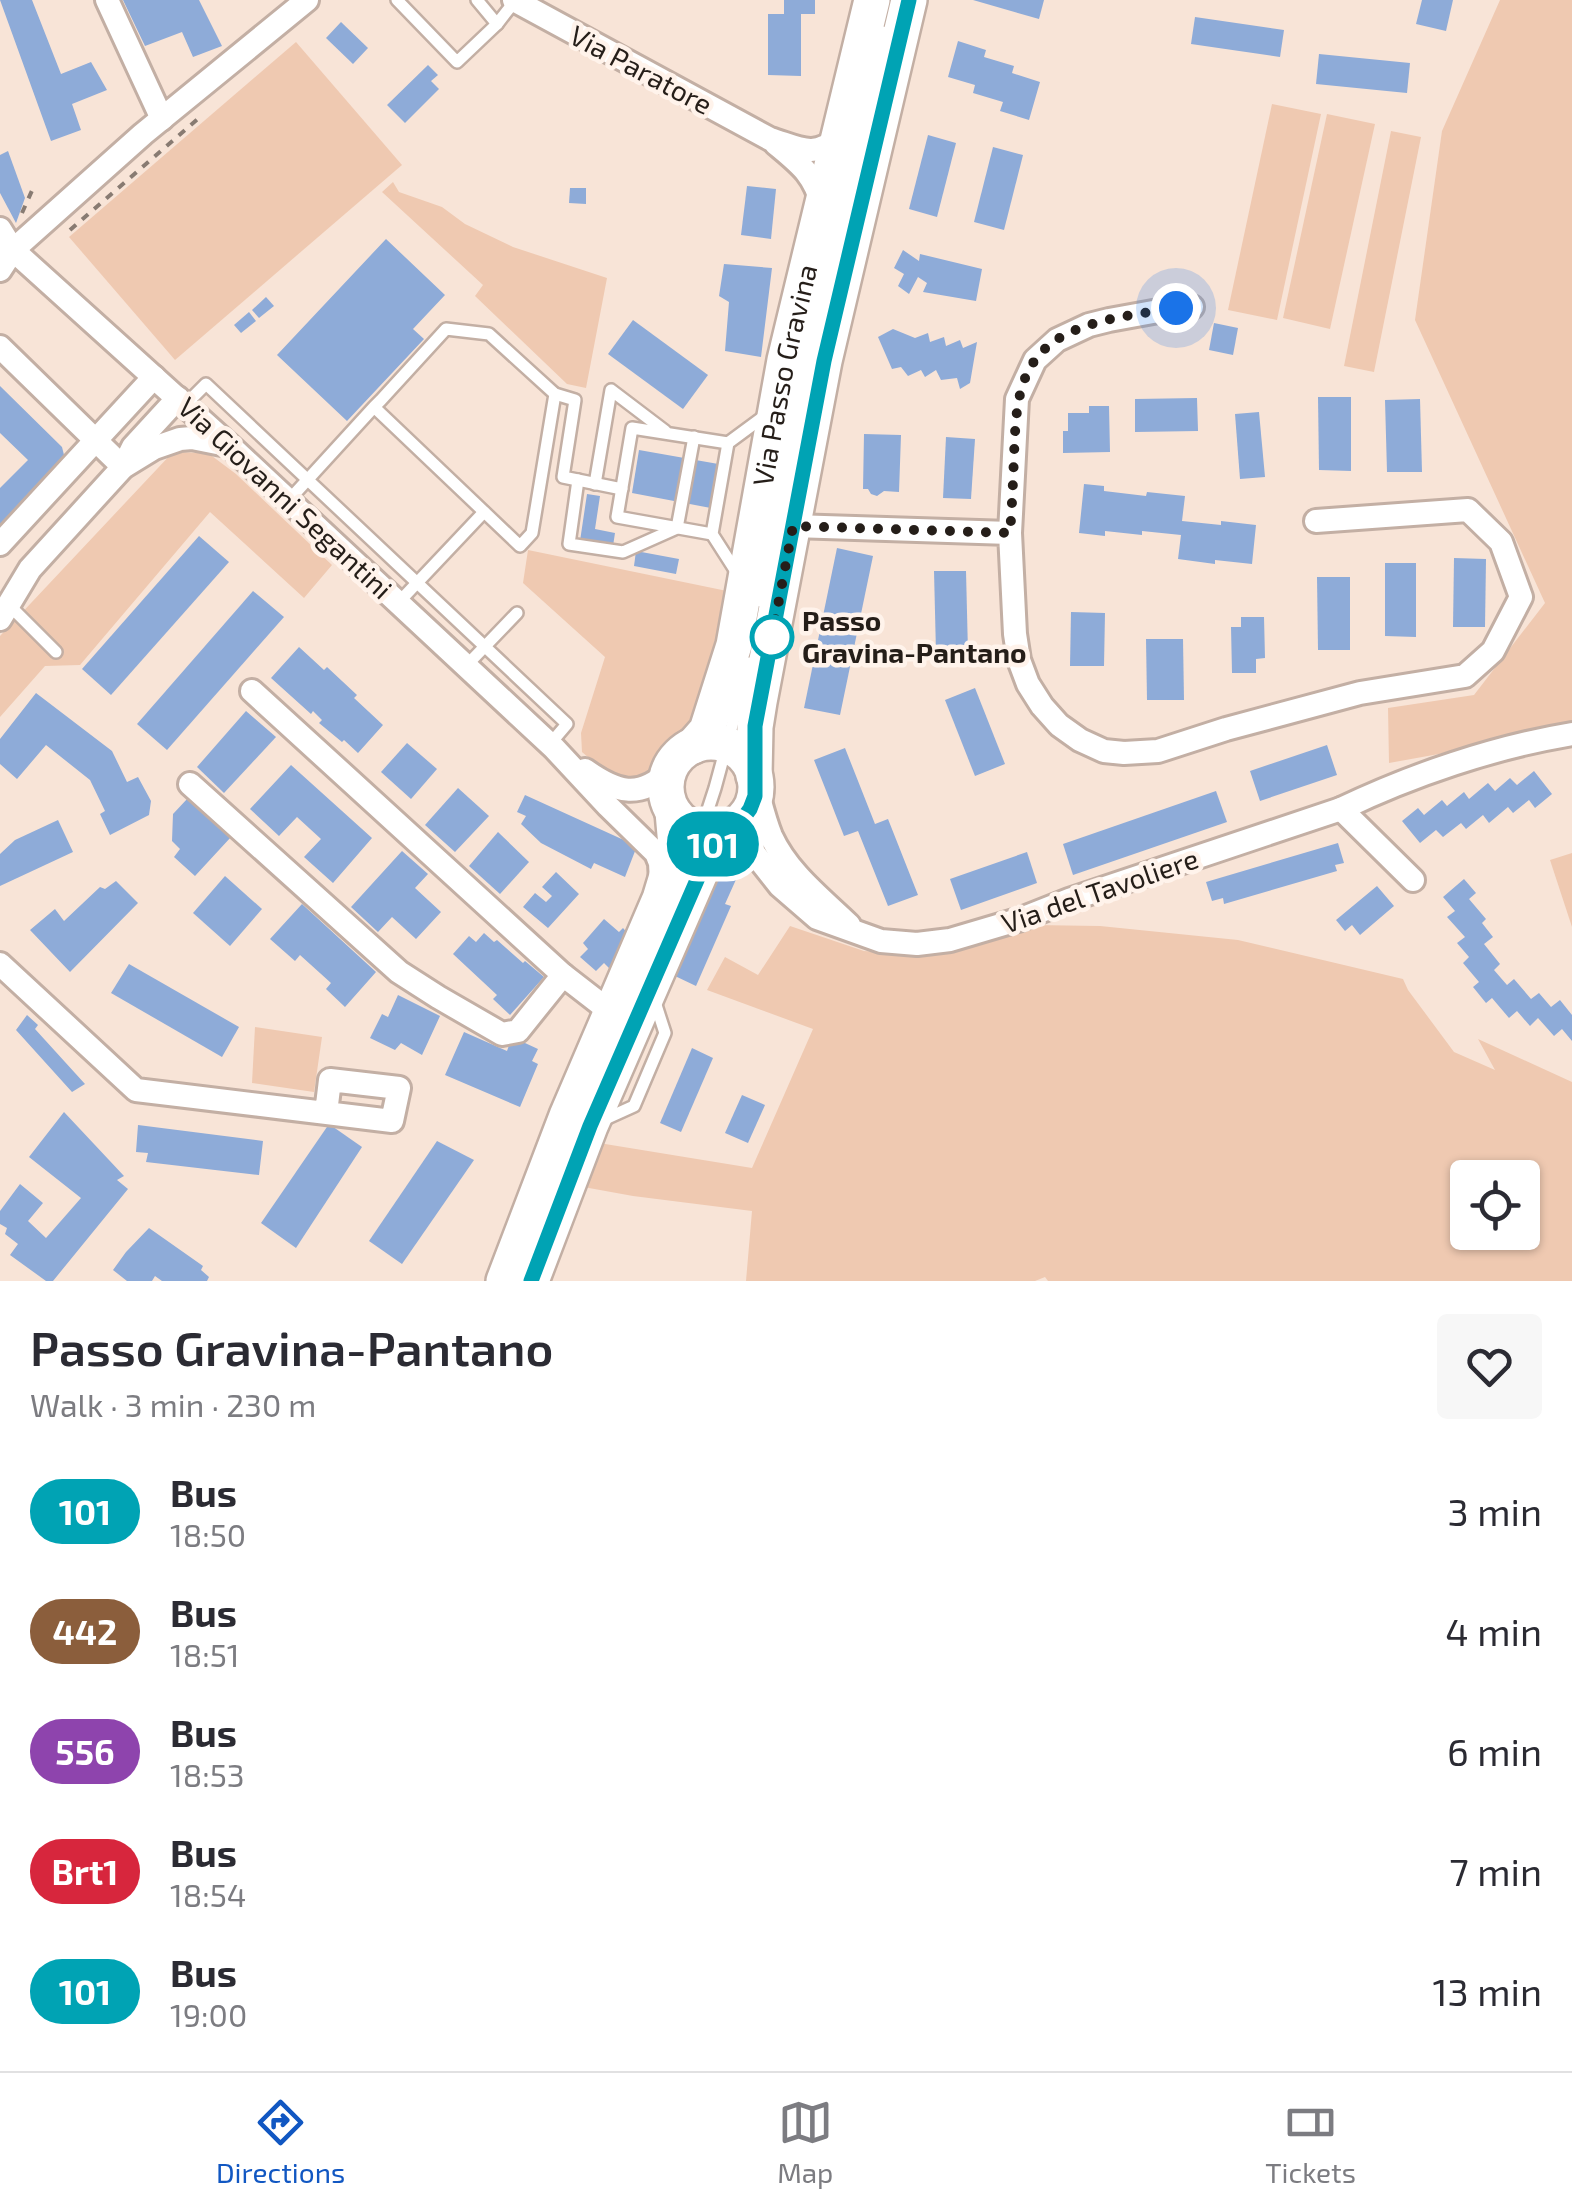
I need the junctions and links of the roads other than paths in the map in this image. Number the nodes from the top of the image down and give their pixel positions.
1 (107, 0) edge
2 (307, 0) edge
3 (397, 0) edge
4 (477, 0) edge
5 (514, 1) edge
6 (890, 6) edge
7 (497, 24) junction
8 (162, 119) junction
9 (838, 138) junction
10 (770, 139) junction
11 (822, 207) junction
12 (9, 227) edge
13 (6, 260) edge
14 (1192, 308) dead end
15 (0, 347) edge
16 (154, 377) junction
17 (555, 394) junction
18 (182, 402) junction
19 (776, 406) junction
20 (374, 407) junction
21 (669, 434) junction
22 (694, 437) junction
23 (95, 440) junction
24 (728, 442) junction
25 (230, 446) junction
26 (124, 467) junction
27 (308, 480) junction
28 (578, 480) junction
29 (595, 484) junction
30 (622, 489) junction
31 (288, 501) junction
32 (484, 512) junction
33 (1316, 521) dead end
34 (793, 526) junction
35 (677, 528) junction
36 (1010, 533) junction
37 (712, 534) junction
38 (0, 544) edge
39 (417, 582) junction
40 (751, 600) junction
41 (398, 603) junction
42 (4, 611) edge
43 (517, 613) dead end
44 (485, 646) junction
45 (752, 646) dead end
46 (56, 652) dead end
47 (466, 666) junction
48 (252, 691) dead end
49 (1572, 734) edge
50 (710, 745) junction
51 (552, 746) junction
52 (669, 771) junction
53 (755, 779) junction
54 (190, 784) dead end
55 (608, 806) junction
56 (1340, 809) junction
57 (696, 828) junction
58 (1412, 880) dead end
59 (668, 896) junction
60 (856, 931) junction
61 (0, 964) edge
62 (563, 975) junction
63 (612, 1013) junction
64 (326, 1113) dead end
65 (504, 1281) edge
66 (518, 1281) edge
67 (531, 1281) edge

1 - 8 street
2 - 8 street
3 - 7 lane
4 - 7 lane
5 - 7 lane
5 - 10 street, Via Paratore
6 - 9 main road, Via Passo Gravina
6 - 34 main road, Via Passo Gravina
6 - 40 lane
8 - 13 street
9 - 10 street, Via Paratore
9 - 11 main road, Via Passo Gravina
10 - 11 street, Via Paratore
11 - 19 main road, Via Passo Gravina
12 - 13 street, Via Giovanni Segantini
13 - 16 street, Via Giovanni Segantini
14 - 36 street
15 - 23 street
16 - 18 street, Via Giovanni Segantini
16 - 23 street
17 - 20 lane
17 - 28 lane
17 - 32 lane
18 - 25 street, Via Giovanni Segantini
18 - 26 street
18 - 27 lane
19 - 24 lane
19 - 40 main road, Via Passo Gravina
20 - 27 lane
20 - 32 lane
21 - 22 lane
21 - 29 lane
21 - 30 lane
22 - 24 lane
22 - 35 lane
23 - 26 street
23 - 38 street
24 - 37 lane
25 - 26 street
25 - 31 street, Via Giovanni Segantini
26 - 42 street
27 - 31 lane
27 - 39 lane
28 - 29 lane
28 - 35 lane
29 - 30 lane
30 - 35 lane
31 - 41 street, Via Giovanni Segantini
32 - 39 lane
33 - 36 street
34 - 36 street
34 - 53 main road, Via Passo Gravina
35 - 37 lane
37 - 40 lane
39 - 41 lane
39 - 44 lane
40 - 50 main road, Via Passo Gravina
41 - 47 street, Via Giovanni Segantini
42 - 46 lane
43 - 44 lane
44 - 47 lane
44 - 51 lane
45 - 50 lane
47 - 51 street, Via Giovanni Segantini
48 - 62 street
49 - 56 street, Via del Tavoliere
50 - 52 main road, Via Passo Gravina
50 - 53 main road
50 - 57 lane
51 - 52 street, Via Giovanni Segantini
51 - 55 street, Via Giovanni Segantini
52 - 57 main road
53 - 57 main road
53 - 60 street
54 - 62 street
55 - 57 street
55 - 59 street, Via Giovanni Segantini
56 - 58 street
56 - 60 street, Via del Tavoliere
57 - 59 main road
57 - 60 street
57 - 67 main road
59 - 63 main road
59 - 66 lane
61 - 64 street
62 - 63 street
63 - 65 main road

